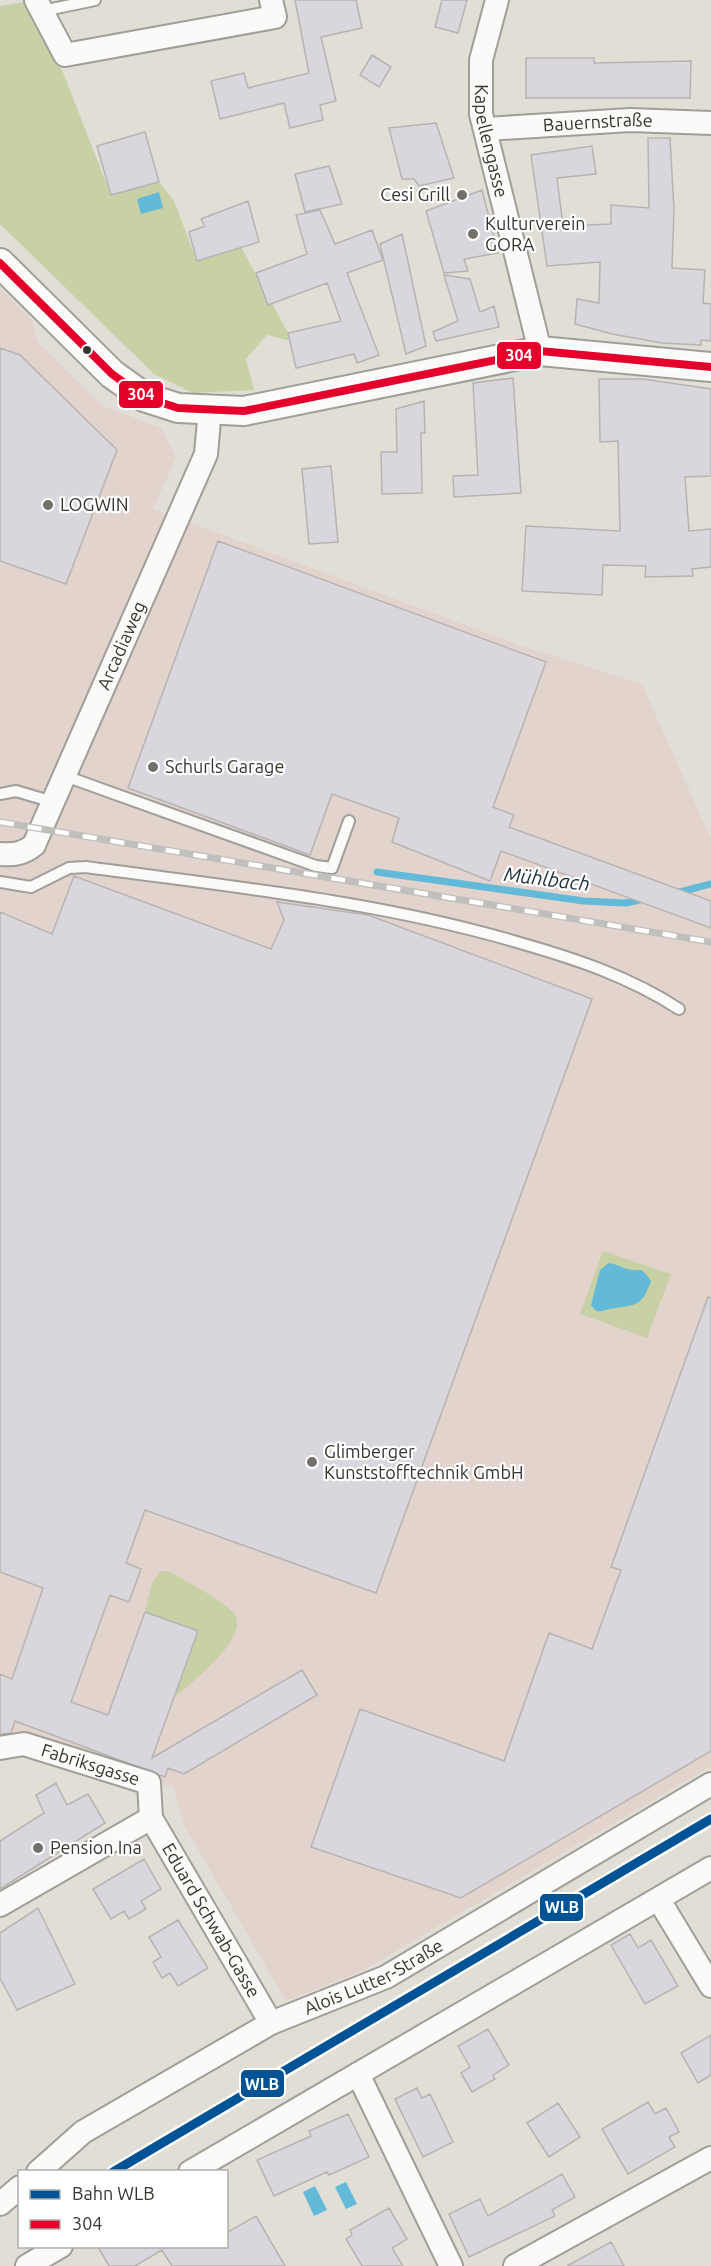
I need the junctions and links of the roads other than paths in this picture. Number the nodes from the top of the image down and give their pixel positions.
1 (95, 0) edge
2 (271, 0) edge
3 (496, 0) edge
4 (39, 5) edge
5 (711, 123) edge
6 (486, 129) junction
7 (0, 263) edge
8 (540, 351) junction
9 (711, 367) edge
10 (210, 409) junction
11 (65, 776) junction
12 (0, 786) edge
13 (16, 791) junction
14 (0, 794) edge
15 (53, 802) junction
16 (349, 821) dead end
17 (0, 854) edge
18 (0, 882) edge
19 (679, 1009) dead end
20 (0, 1748) edge
21 (711, 1784) edge
22 (151, 1818) junction
23 (711, 1868) edge
24 (659, 1900) junction
25 (0, 1905) edge
26 (711, 1986) edge
27 (272, 2023) junction
28 (358, 2074) junction
29 (711, 2158) edge
30 (40, 2170) edge
31 (193, 2170) edge
32 (18, 2189) edge
33 (0, 2204) edge
34 (59, 2248) edge
35 (27, 2266) edge
36 (451, 2266) edge
37 (515, 2266) edge

1 - 4 lane
2 - 4 street
3 - 6 street, Kapellengasse
5 - 6 street, Bauernstraße
6 - 8 street, Kapellengasse
7 - 10 street
8 - 9 street
8 - 10 street
10 - 11 street, Arcadiaweg
11 - 15 street, Arcadiaweg
11 - 16 lane
12 - 13 lane
13 - 14 lane
13 - 15 lane
15 - 17 street, Arcadiaweg
18 - 19 lane
20 - 22 street, Fabriksgasse
21 - 27 street, Alois Lutter-Straße
22 - 25 street
22 - 27 street, Eduard Schwab-Gasse
23 - 24 street
24 - 26 street
24 - 28 street
27 - 30 street, Alois Lutter-Straße
28 - 31 street
28 - 36 street
29 - 37 street
32 - 33 street
34 - 35 street

